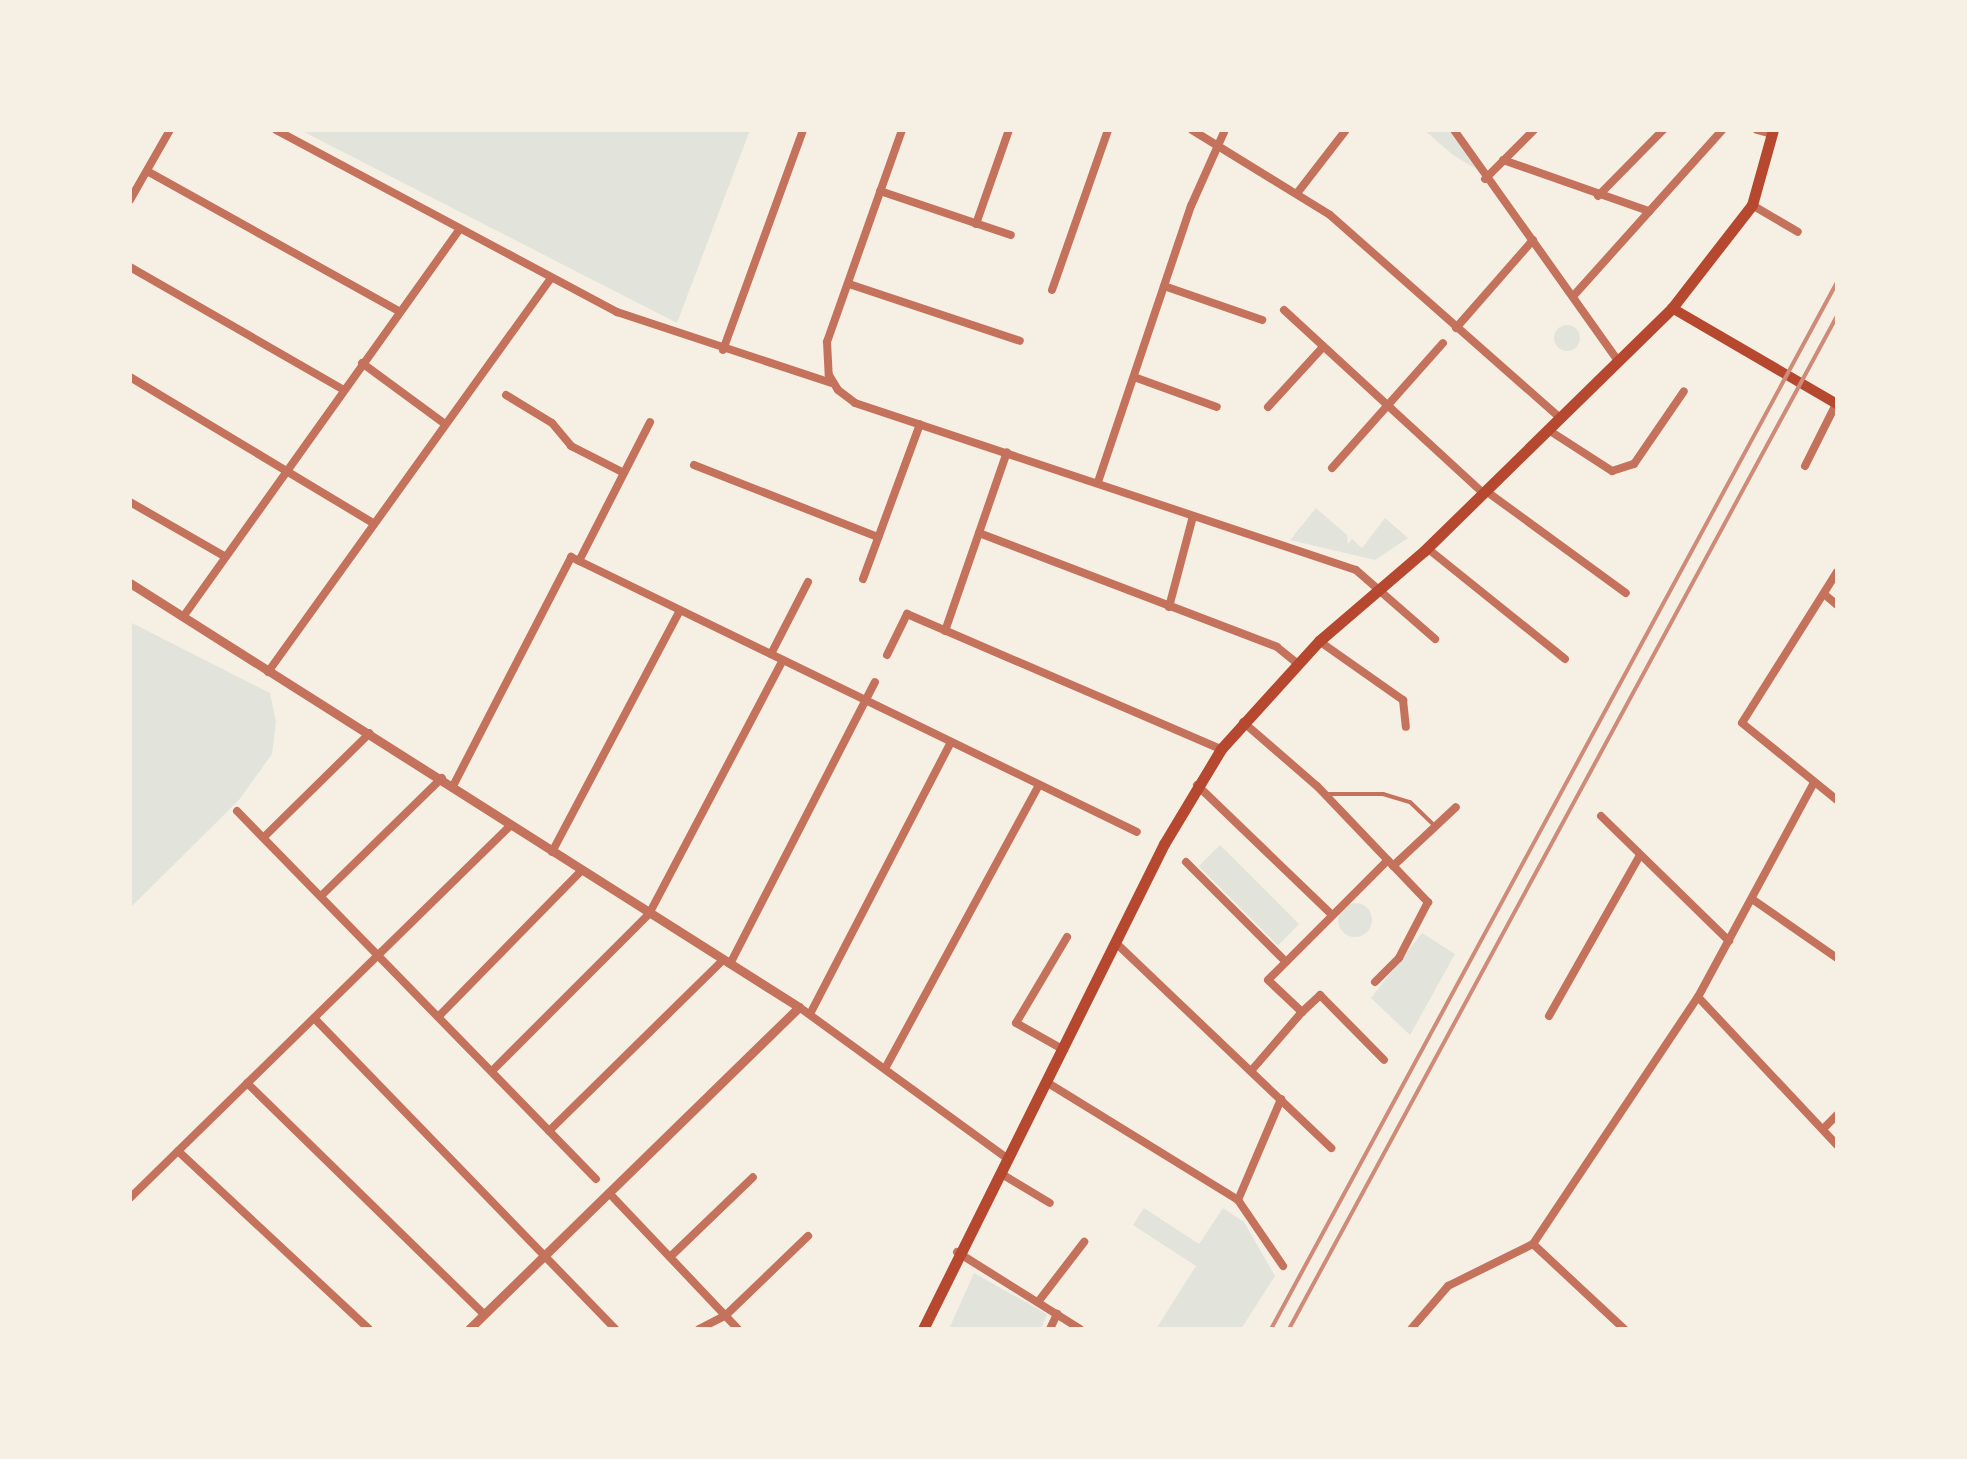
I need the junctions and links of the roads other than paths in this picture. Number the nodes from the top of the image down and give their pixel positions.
1 (170, 130) edge
2 (276, 130) edge
3 (803, 130) edge
4 (902, 130) edge
5 (1009, 130) edge
6 (1108, 130) edge
7 (1192, 130) edge
8 (1226, 130) edge
9 (1346, 130) edge
10 (1454, 130) edge
11 (1534, 130) edge
12 (1663, 130) edge
13 (1722, 130) edge
14 (1757, 130) edge
15 (1773, 132) edge
16 (1217, 144) junction
17 (1503, 160) junction
18 (147, 170) junction
19 (1485, 178) junction
20 (880, 191) junction
21 (1298, 192) junction
22 (1598, 196) junction
23 (130, 200) edge
24 (1752, 205) junction
25 (1649, 211) junction
26 (976, 224) junction
27 (458, 230) junction
28 (1798, 232) dead end
29 (1011, 235) dead end
30 (1534, 240) junction
31 (130, 267) edge
32 (550, 280) junction
33 (849, 284) junction
34 (1164, 286) junction
35 (1052, 290) dead end
36 (1576, 294) junction
37 (1672, 308) junction
38 (1284, 310) dead end
39 (399, 311) junction
40 (1262, 320) dead end
41 (1456, 328) junction
42 (1020, 341) dead end
43 (1443, 342) dead end
44 (1322, 348) junction
45 (723, 350) junction
46 (1619, 362) junction
47 (362, 363) junction
48 (1134, 377) junction
49 (130, 378) edge
50 (832, 382) junction
51 (342, 389) junction
52 (1684, 390) dead end
53 (506, 395) dead end
54 (1837, 404) edge
55 (1218, 406) dead end
56 (1268, 407) dead end
57 (1387, 408) junction
58 (1562, 419) junction
59 (650, 422) dead end
60 (445, 424) junction
61 (920, 424) junction
62 (1550, 432) junction
63 (1007, 452) junction
64 (694, 465) dead end
65 (1805, 466) dead end
66 (1332, 468) dead end
67 (286, 469) junction
68 (624, 472) junction
69 (1098, 482) junction
70 (1485, 493) junction
71 (130, 502) edge
72 (1192, 516) junction
73 (373, 523) junction
74 (979, 533) junction
75 (878, 538) junction
76 (1427, 548) junction
77 (224, 556) junction
78 (575, 559) junction
79 (1837, 572) edge
80 (863, 579) dead end
81 (130, 582) edge
82 (808, 582) dead end
83 (1379, 586) junction
84 (1626, 593) dead end
85 (1824, 594) junction
86 (1837, 605) edge
87 (1169, 607) junction
88 (679, 612) junction
89 (183, 617) junction
90 (946, 631) junction
91 (1435, 639) dead end
92 (1319, 640) junction
93 (771, 654) junction
94 (888, 655) dead end
95 (1565, 659) dead end
96 (783, 660) junction
97 (1297, 663) junction
98 (268, 672) junction
99 (875, 682) dead end
100 (868, 702) junction
101 (1243, 722) junction
102 (1406, 727) dead end
103 (370, 733) junction
104 (951, 742) junction
105 (1221, 750) junction
106 (442, 778) junction
107 (1812, 784) junction
108 (1038, 785) junction
109 (1197, 785) junction
110 (453, 786) junction
111 (1325, 794) junction
112 (1837, 800) edge
113 (1456, 808) dead end
114 (237, 811) dead end
115 (1601, 816) dead end
116 (511, 825) junction
117 (1435, 826) junction
118 (1137, 832) dead end
119 (264, 837) junction
120 (552, 852) junction
121 (1640, 855) junction
122 (1186, 862) dead end
123 (1390, 863) junction
124 (581, 870) junction
125 (321, 896) junction
126 (1752, 899) junction
127 (650, 914) junction
128 (1332, 915) junction
129 (1068, 937) dead end
130 (1729, 942) junction
131 (1117, 944) junction
132 (378, 955) junction
133 (1837, 958) edge
134 (727, 962) junction
135 (1286, 962) junction
136 (1375, 982) dead end
137 (1698, 997) junction
138 (799, 1007) junction
139 (1302, 1012) junction
140 (810, 1014) junction
141 (439, 1016) junction
142 (1549, 1016) dead end
143 (314, 1018) junction
144 (1064, 1050) junction
145 (1384, 1060) dead end
146 (887, 1065) junction
147 (1251, 1070) junction
148 (492, 1071) junction
149 (1048, 1082) junction
150 (248, 1083) junction
151 (1281, 1100) junction
152 (1837, 1115) edge
153 (1823, 1129) junction
154 (549, 1131) junction
155 (1837, 1145) edge
156 (1332, 1148) dead end
157 (178, 1151) junction
158 (1008, 1159) junction
159 (1000, 1173) junction
160 (753, 1177) dead end
161 (596, 1179) dead end
162 (609, 1193) junction
163 (130, 1198) edge
164 (1238, 1200) junction
165 (1050, 1203) dead end
166 (808, 1236) dead end
167 (1084, 1242) dead end
168 (1532, 1244) junction
169 (957, 1252) junction
170 (544, 1256) junction
171 (670, 1257) junction
172 (1283, 1266) dead end
173 (1038, 1302) junction
174 (484, 1314) junction
175 (1057, 1314) junction
176 (726, 1315) junction
177 (368, 1329) edge
178 (469, 1329) edge
179 (616, 1329) edge
180 (699, 1329) edge
181 (738, 1329) edge
182 (923, 1329) edge
183 (1050, 1329) edge
184 (1080, 1329) edge
185 (1411, 1329) edge
186 (1624, 1329) edge

1 - 18 street
2 - 27 street
3 - 45 street
4 - 20 street
5 - 26 street
6 - 35 street
7 - 16 street
8 - 16 street
9 - 21 street
10 - 19 street
11 - 17 street
12 - 22 street
13 - 25 street
14 - 15 street
15 - 24 highway
16 - 21 street
16 - 34 street
17 - 19 street
17 - 22 street
18 - 23 street
18 - 39 street
19 - 30 street
20 - 26 street
20 - 33 street
21 - 41 street
22 - 25 street
24 - 28 street
24 - 37 highway
25 - 36 street
26 - 29 street
27 - 32 street
27 - 39 street
30 - 36 street
30 - 41 street
31 - 51 street
32 - 45 street
32 - 60 street
33 - 42 street
33 - 50 street
34 - 40 street
34 - 48 street
36 - 46 street
37 - 46 highway
37 - 54 main road
38 - 44 street
39 - 47 street
41 - 58 street
43 - 57 street
44 - 56 street
44 - 57 street
45 - 50 street
46 - 58 highway
47 - 51 street
47 - 60 street
48 - 55 street
48 - 69 street
49 - 67 street
50 - 61 street
51 - 67 street
52 - 62 street
53 - 68 street
54 - 65 street
57 - 66 street
57 - 70 street
58 - 62 highway
59 - 68 street
60 - 73 street
61 - 63 street
61 - 75 street
62 - 70 highway
63 - 69 street
63 - 74 street
64 - 75 street
67 - 73 street
67 - 77 street
68 - 78 street
69 - 72 street
70 - 76 highway
70 - 84 street
71 - 77 street
72 - 83 street
72 - 87 street
73 - 98 street
74 - 87 street
74 - 90 street
75 - 80 street
76 - 83 highway
76 - 95 street
77 - 89 street
78 - 88 street
78 - 110 street
79 - 85 street
81 - 89 street
82 - 93 street
83 - 91 street
83 - 92 highway
85 - 86 street
85 - 107 street
87 - 97 street
88 - 93 street
88 - 120 street
89 - 98 street
90 - 94 street
90 - 105 street
92 - 97 highway
92 - 102 street
93 - 96 street
96 - 100 street
96 - 127 street
97 - 101 highway
98 - 103 street
99 - 100 street
100 - 104 street
100 - 134 street
101 - 105 highway
101 - 111 street
103 - 106 street
103 - 119 street
104 - 108 street
104 - 140 street
105 - 109 highway
106 - 110 street
106 - 125 street
107 - 112 street
107 - 126 street
108 - 118 street
108 - 146 street
109 - 128 street
109 - 131 highway
110 - 116 street
111 - 117 lane
111 - 123 street
113 - 117 street
114 - 119 street
115 - 121 street
116 - 120 street
116 - 132 street
117 - 123 street
119 - 125 street
120 - 124 street
121 - 130 street
121 - 142 street
122 - 135 street
123 - 128 street
123 - 136 street
124 - 127 street
124 - 141 street
125 - 132 street
126 - 130 street
126 - 133 street
127 - 134 street
127 - 148 street
128 - 135 street
129 - 144 street
130 - 137 street
131 - 144 highway
131 - 147 street
132 - 141 street
132 - 143 street
134 - 138 street
134 - 154 street
135 - 139 street
137 - 153 street
137 - 168 street
138 - 140 street
138 - 162 street
139 - 145 street
139 - 147 street
140 - 146 street
141 - 148 street
143 - 150 street
143 - 170 street
144 - 149 highway
146 - 158 street
147 - 151 street
148 - 154 street
149 - 158 highway
149 - 164 street
150 - 157 street
150 - 174 street
151 - 156 street
151 - 164 street
152 - 153 street
153 - 155 street
154 - 161 street
157 - 163 street
157 - 177 street
158 - 159 highway
159 - 165 street
159 - 169 highway
160 - 171 street
162 - 170 street
162 - 171 street
164 - 172 street
166 - 176 street
167 - 173 street
168 - 185 street
168 - 186 street
169 - 173 street
169 - 182 highway
170 - 174 street
170 - 179 street
171 - 176 street
173 - 175 street
174 - 178 street
175 - 183 street
175 - 184 street
176 - 180 street
176 - 181 street

